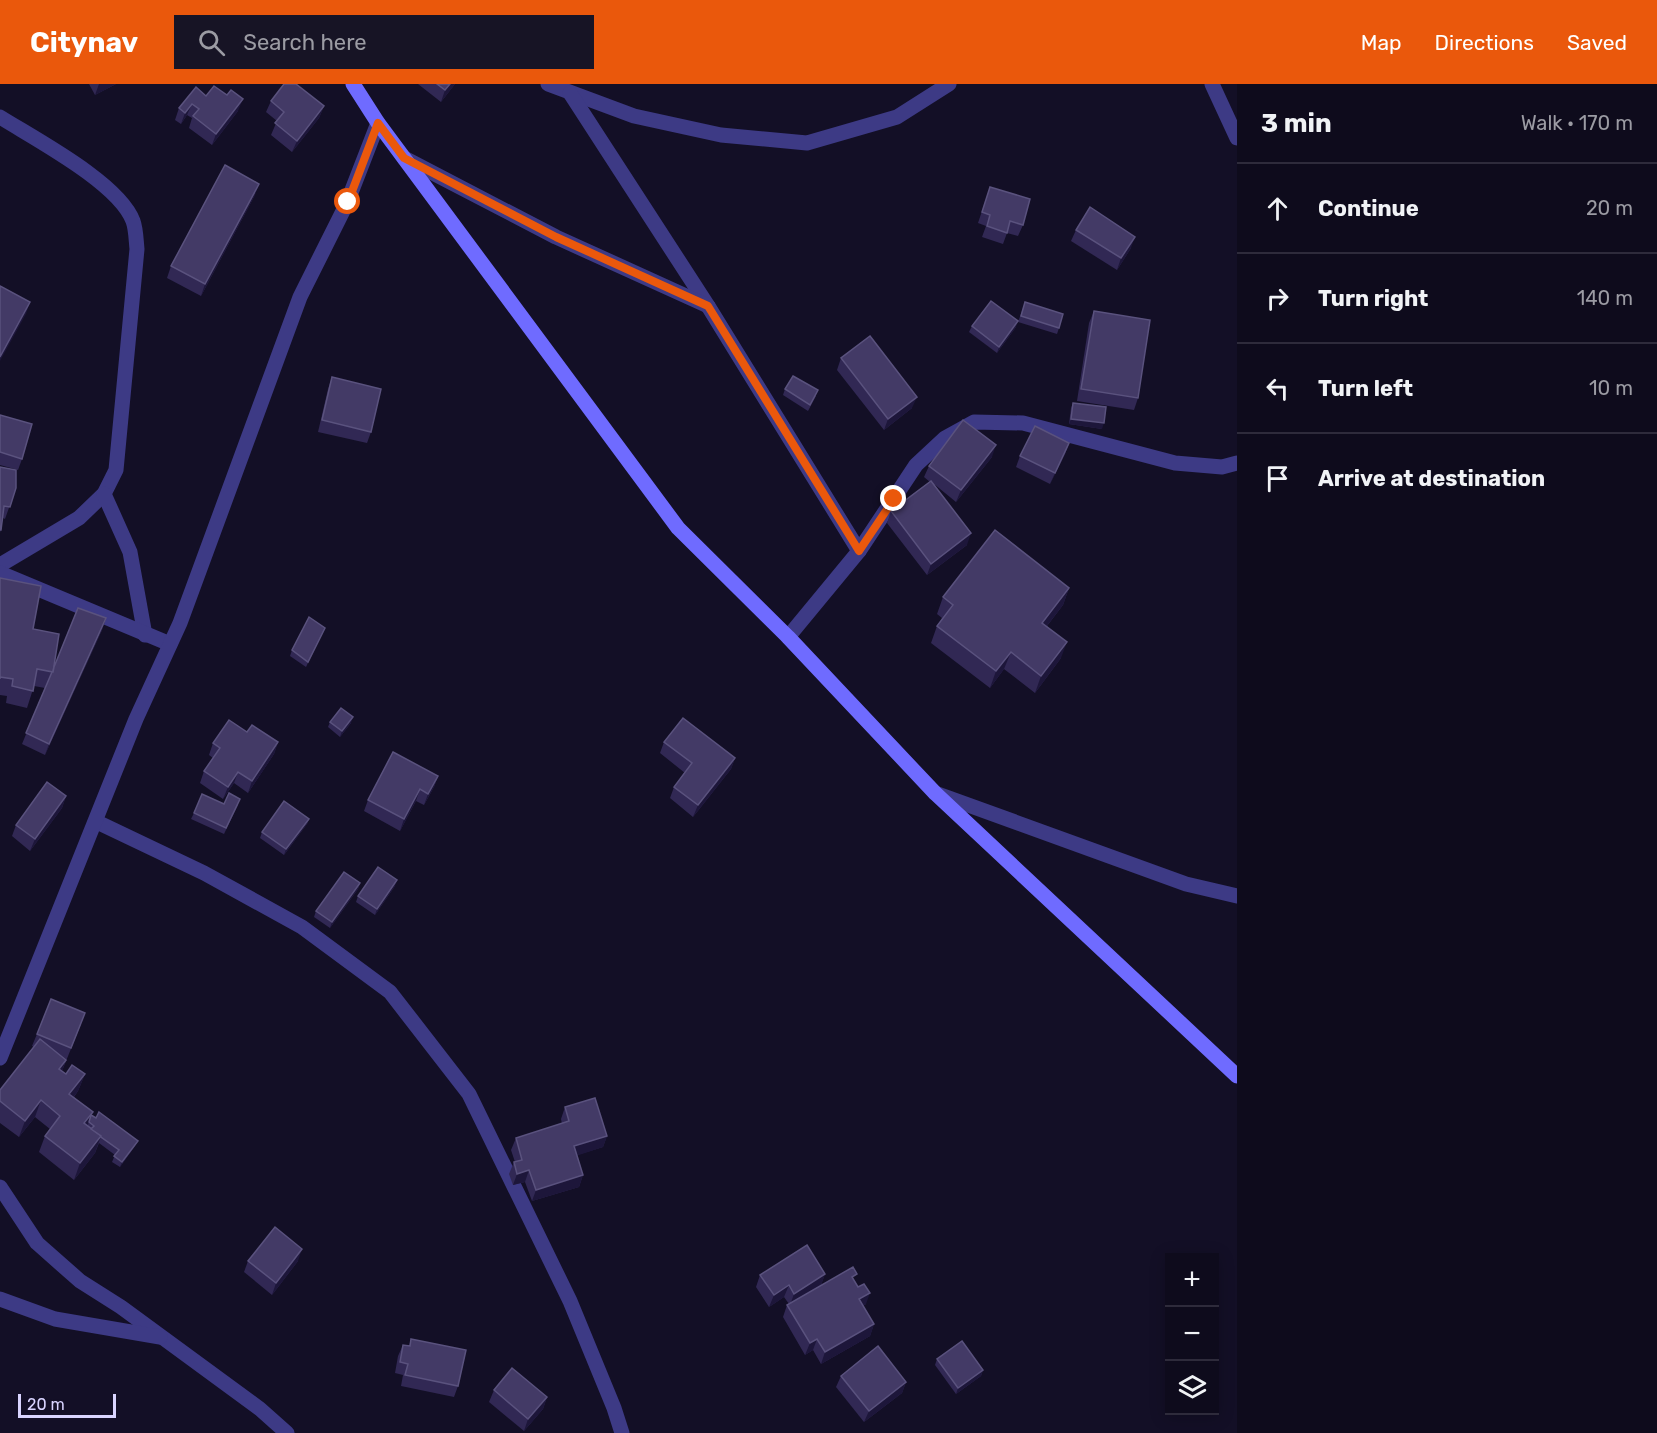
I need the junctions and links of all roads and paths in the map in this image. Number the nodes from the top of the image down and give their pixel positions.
1 (353, 84) edge
2 (548, 84) edge
3 (949, 84) edge
4 (1212, 84) edge
5 (570, 93) junction
6 (0, 117) edge
7 (378, 123) junction
8 (1237, 138) edge
9 (404, 158) junction
10 (708, 306) junction
11 (1237, 462) edge
12 (104, 494) junction
13 (859, 551) junction
14 (0, 566) edge
15 (0, 573) edge
16 (145, 635) junction
17 (788, 637) junction
18 (170, 644) junction
19 (935, 793) junction
20 (97, 822) junction
21 (1237, 896) edge
22 (0, 1058) edge
23 (1237, 1076) edge
24 (0, 1187) edge
25 (0, 1299) edge
26 (163, 1338) junction
27 (287, 1433) edge
28 (621, 1433) edge

1 - 7 street
2 - 5 street
3 - 5 street
4 - 8 street
5 - 10 street
6 - 12 street
7 - 9 street
7 - 18 street
9 - 10 street
9 - 17 street
10 - 13 street
11 - 13 street
12 - 14 street
12 - 16 street
13 - 17 street
15 - 16 street
16 - 18 street
17 - 19 street
18 - 20 street
19 - 21 street
19 - 23 street
20 - 22 street
20 - 28 street
24 - 26 street
25 - 26 street
26 - 27 street

